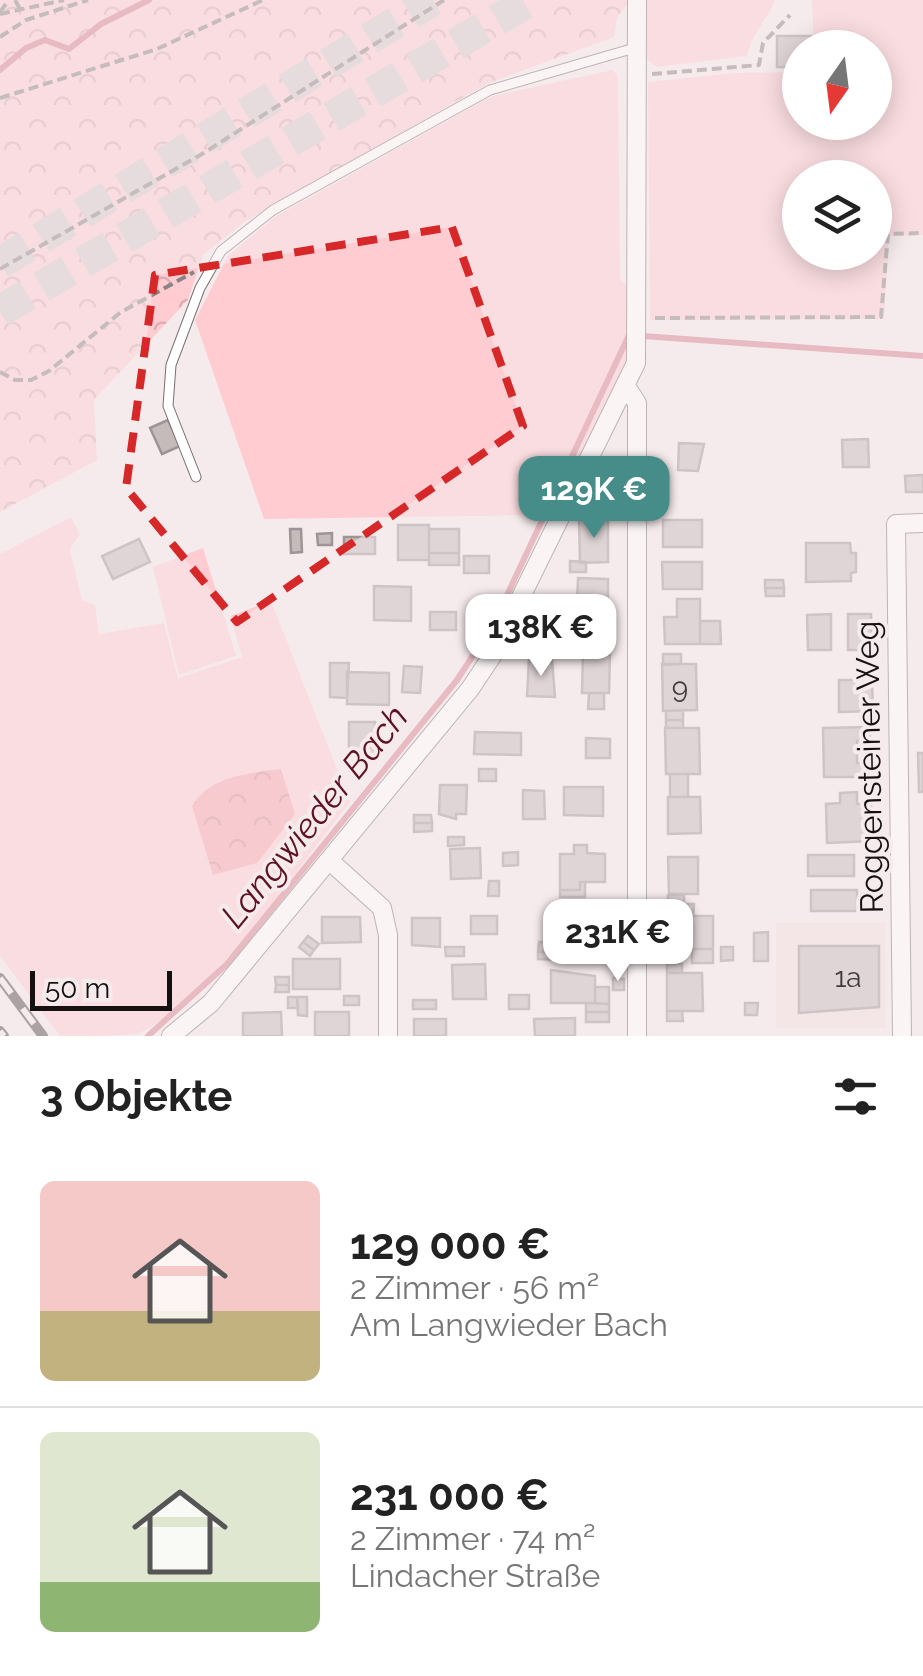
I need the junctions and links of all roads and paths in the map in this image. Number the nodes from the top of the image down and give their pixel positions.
1 (12, 0) edge
2 (64, 0) edge
3 (88, 0) edge
4 (263, 0) edge
5 (444, 0) edge
6 (637, 0) edge
7 (20, 9) junction
8 (0, 13) edge
9 (790, 14) dead end
10 (0, 38) edge
11 (638, 46) junction
12 (638, 76) junction
13 (0, 98) edge
14 (923, 233) edge
15 (212, 264) junction
16 (0, 269) edge
17 (638, 321) junction
18 (0, 372) edge
19 (625, 385) junction
20 (196, 477) dead end
21 (923, 523) edge
22 (331, 862) junction
23 (170, 1036) edge
24 (388, 1036) edge
25 (637, 1036) edge
26 (902, 1036) edge

1 - 7 path
1 - 8 path
2 - 7 path
3 - 10 path
4 - 13 path
5 - 16 path
6 - 11 street
7 - 8 path
9 - 12 path
11 - 12 street
11 - 15 lane
12 - 17 street
14 - 17 path
15 - 18 path
15 - 20 lane
17 - 19 street
19 - 22 street
19 - 25 street
21 - 26 street, Roggensteiner Weg
22 - 23 street
22 - 24 street

